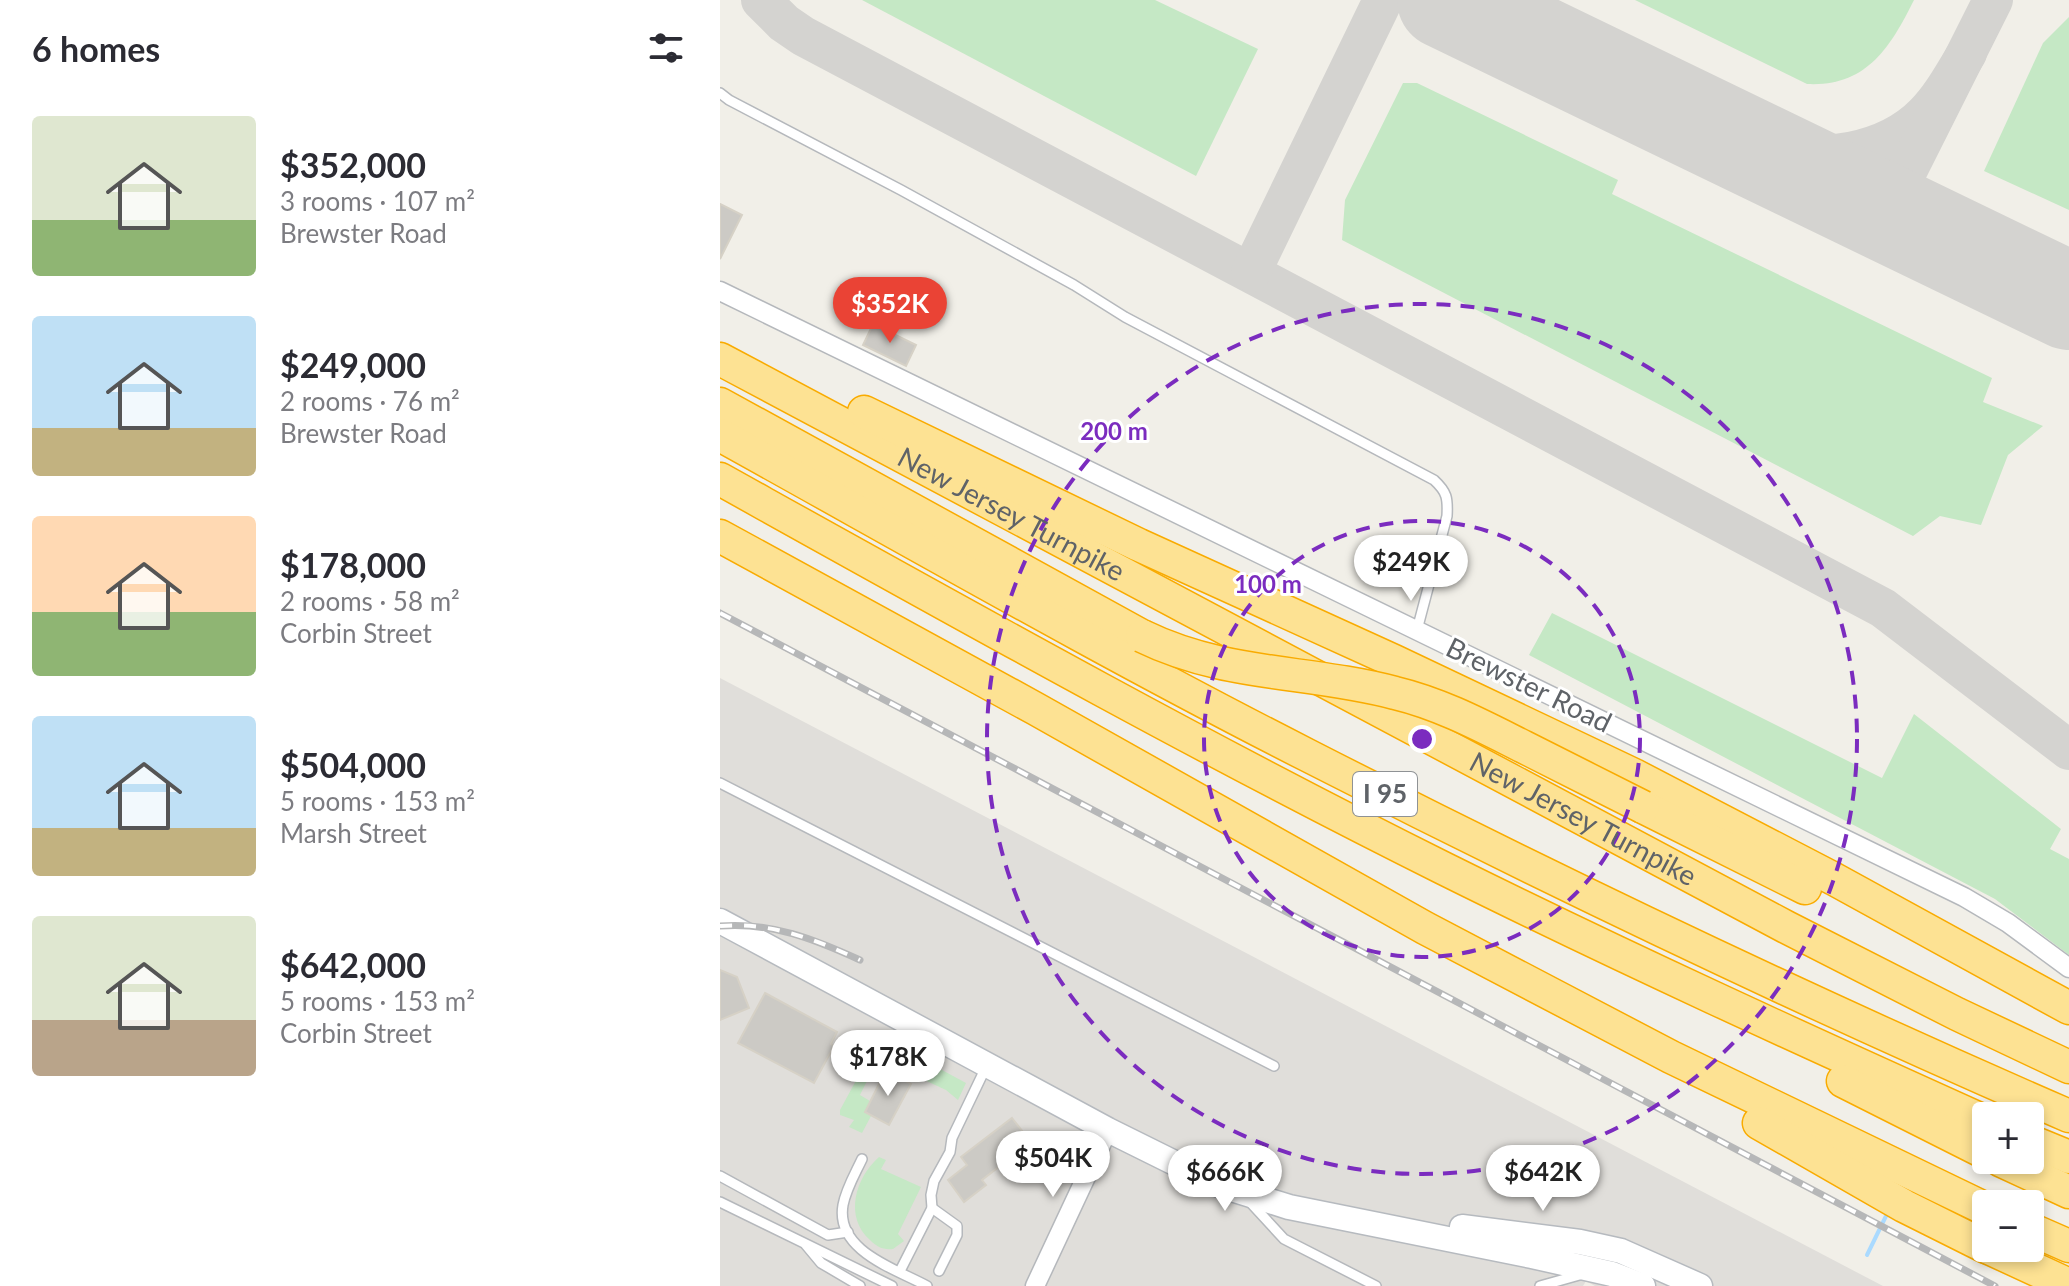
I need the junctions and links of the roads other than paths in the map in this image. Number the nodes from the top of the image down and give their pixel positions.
1 (720, 93) edge
2 (720, 291) edge
3 (720, 346) edge
4 (720, 359) edge
5 (720, 404) edge
6 (720, 435) edge
7 (720, 479) edge
8 (720, 536) edge
9 (1417, 630) junction
10 (720, 783) edge
11 (720, 921) edge
12 (2069, 968) edge
13 (1680, 983) junction
14 (2069, 1008) edge
15 (2069, 1019) edge
16 (1671, 1057) junction
17 (987, 1065) junction
18 (1274, 1066) dead end
19 (2069, 1067) edge
20 (1972, 1116) edge
21 (2069, 1116) edge
22 (1108, 1130) junction
23 (1972, 1146) edge
24 (2044, 1147) edge
25 (2069, 1157) edge
26 (862, 1159) dead end
27 (2030, 1174) edge
28 (720, 1176) edge
29 (2069, 1192) edge
30 (1241, 1193) junction
31 (720, 1202) edge
32 (1972, 1202) edge
33 (932, 1208) junction
34 (1368, 1223) junction
35 (848, 1232) junction
36 (2044, 1235) edge
37 (1972, 1240) edge
38 (804, 1242) junction
39 (2069, 1246) edge
40 (2019, 1262) edge
41 (1594, 1270) junction
42 (900, 1271) junction
43 (939, 1271) dead end
44 (2069, 1285) edge
45 (860, 1286) edge
46 (892, 1286) edge
47 (927, 1286) edge
48 (1035, 1286) edge
49 (1376, 1286) edge
50 (1540, 1286) edge
51 (1643, 1286) edge
52 (1700, 1286) edge

1 - 9 lane
2 - 9 street, Brewster Road
3 - 14 highway
4 - 19 highway, New Jersey Turnpike / I 95
5 - 15 highway, bridge
6 - 21 highway, I 95
7 - 13 highway, I 95
8 - 16 highway
9 - 12 street, Brewster Road
10 - 18 lane
11 - 17 main road
13 - 20 highway, I 95
13 - 23 highway
16 - 32 highway
16 - 37 highway
17 - 22 main road
17 - 33 lane
22 - 30 main road
22 - 48 street
24 - 25 highway
26 - 35 lane
27 - 29 highway
28 - 35 lane
30 - 34 main road
30 - 49 lane
31 - 38 lane
33 - 42 lane
33 - 43 lane
34 - 41 main road
34 - 52 main road
35 - 42 lane
36 - 39 highway
38 - 45 lane
38 - 46 lane
40 - 44 highway
41 - 50 lane
41 - 51 main road
42 - 47 lane

